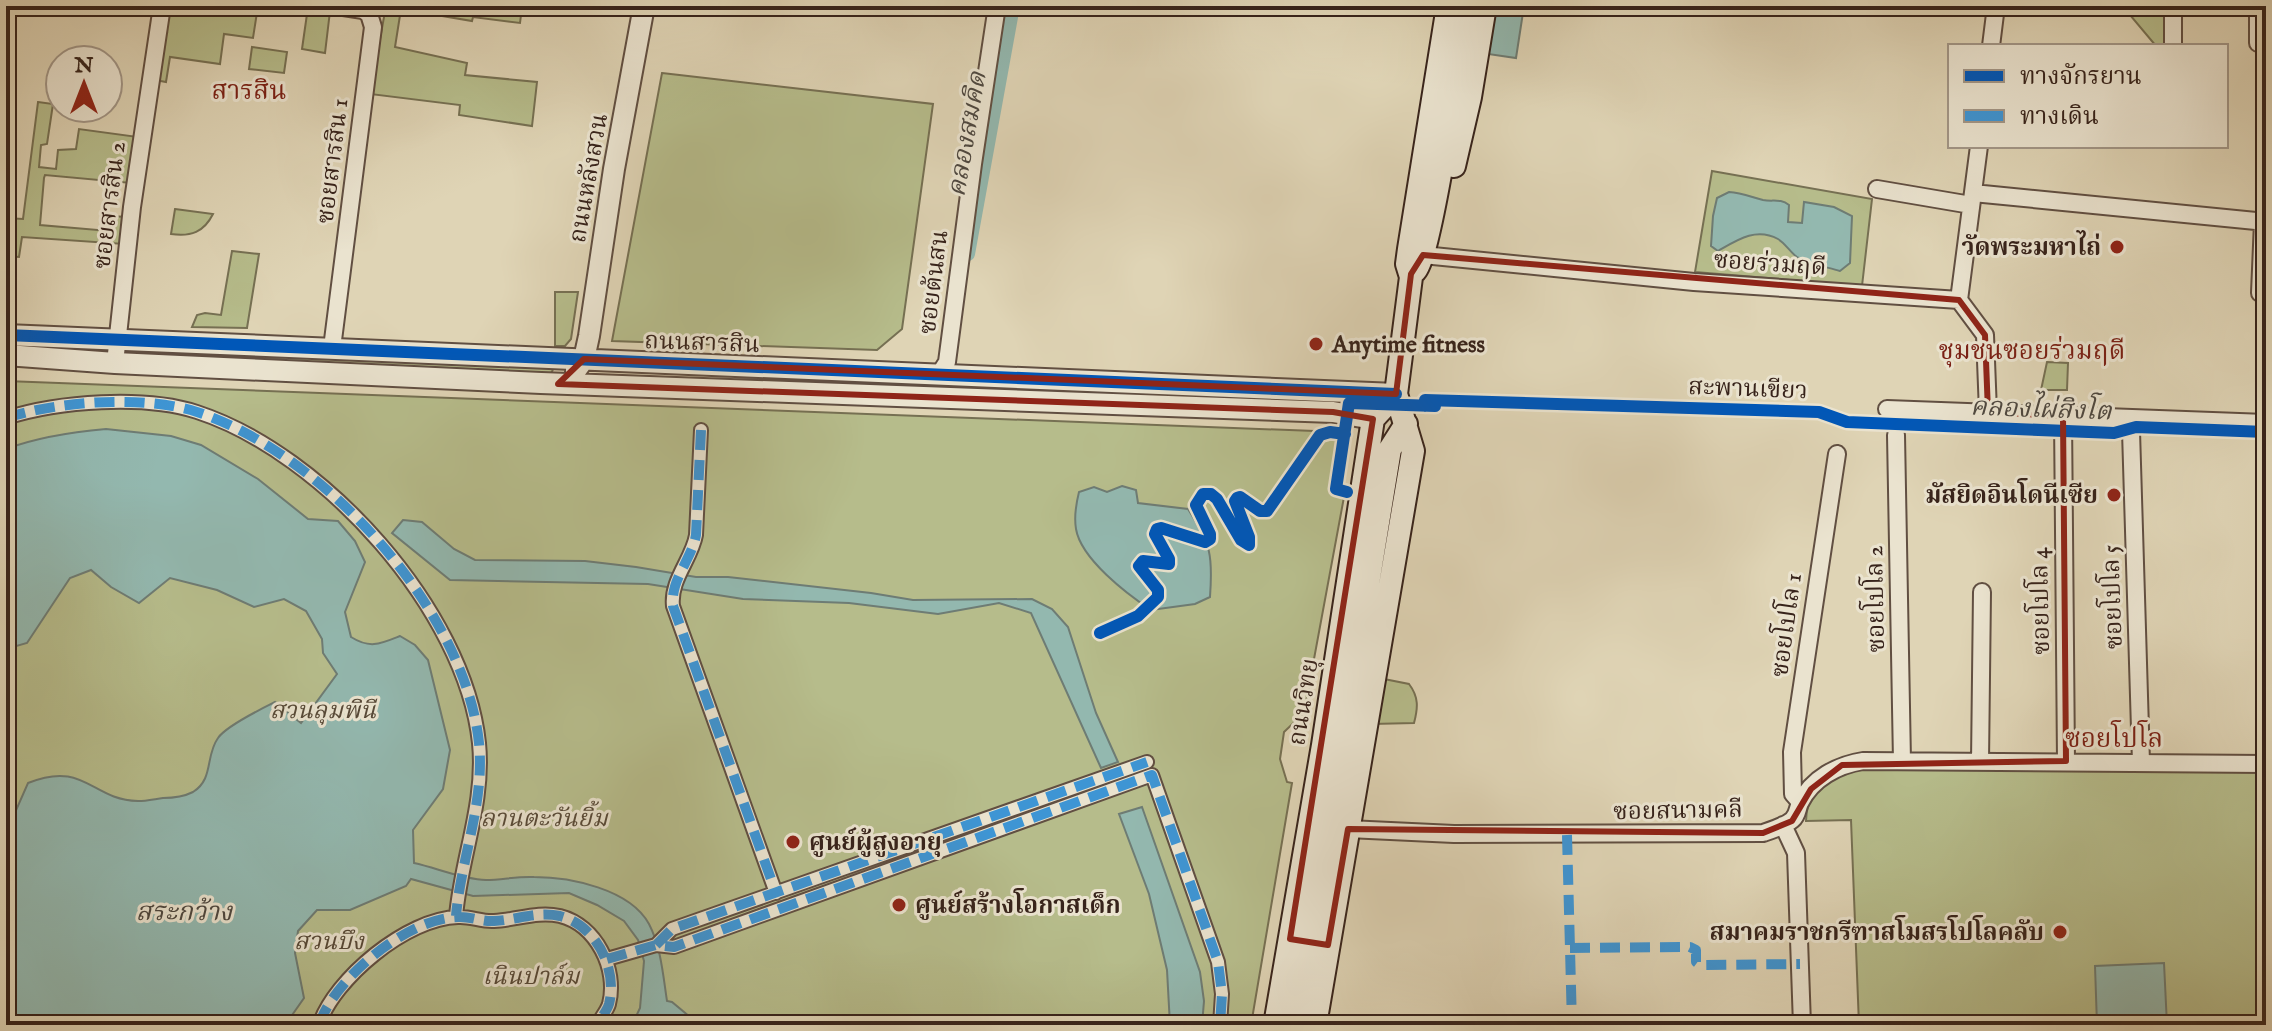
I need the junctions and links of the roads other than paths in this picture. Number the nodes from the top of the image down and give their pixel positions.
1 (162, 6) edge
2 (337, 6) edge
3 (644, 6) edge
4 (997, 6) edge
5 (1448, 6) edge
6 (1467, 6) edge
7 (1485, 6) edge
8 (1996, 6) edge
9 (2173, 6) edge
10 (2258, 6) edge
11 (2258, 43) dead end
12 (1991, 44) edge
13 (2173, 44) edge
14 (1462, 88) junction
15 (1979, 148) edge
16 (1877, 189) dead end
17 (1972, 199) junction
18 (2264, 222) edge
19 (1423, 255) junction
20 (1411, 274) junction
21 (2260, 293) dead end
22 (1959, 300) junction
23 (118, 340) junction
24 (11, 345) edge
25 (332, 348) junction
26 (584, 359) junction
27 (115, 363) junction
28 (940, 373) junction
29 (558, 384) junction
30 (1396, 394) junction
31 (1887, 409) dead end
32 (1988, 412) junction
33 (6, 418) edge
34 (1373, 419) junction
35 (2063, 419) junction
36 (2266, 423) edge
37 (701, 430) dead end
38 (2131, 431) dead end
39 (1896, 435) dead end
40 (1837, 454) dead end
41 (1982, 592) dead end
42 (1352, 750) junction
43 (1902, 761) junction
44 (2066, 761) junction
45 (1147, 762) dead end
46 (1980, 762) junction
47 (2141, 762) junction
48 (2266, 764) edge
49 (1800, 802) junction
50 (992, 817) junction
51 (1783, 825) junction
52 (1348, 829) junction
53 (997, 831) junction
54 (862, 863) junction
55 (868, 878) junction
56 (776, 893) junction
57 (727, 910) junction
58 (456, 916) junction
59 (733, 926) junction
60 (1309, 942) junction
61 (656, 945) junction
62 (607, 959) junction
63 (319, 1025) edge
64 (597, 1025) edge
65 (1220, 1025) edge
66 (1275, 1025) edge
67 (1296, 1025) edge
68 (1315, 1025) edge
69 (1802, 1025) edge

1 - 23 street, ซอยสารสิน 2
2 - 25 street, ซอยสารสิน 1
3 - 26 street, ถนนหลังสวน
4 - 28 street, ซอยต้นสน
5 - 20 main road, ถนนวิทยุ
6 - 14 main road, ถนนวิทยุ
7 - 14 main road, ถนนวิทยุ
8 - 12 street
9 - 13 street
10 - 11 street
14 - 19 main road, ถนนวิทยุ
15 - 17 street
16 - 17 street
17 - 18 street
17 - 22 street
18 - 21 street
19 - 20 main road, ถนนวิทยุ
19 - 22 street, ซอยร่วมฤดี
20 - 30 main road, ถนนวิทยุ
22 - 32 street
23 - 24 street, ถนนสารสิน
23 - 25 street, ถนนสารสิน
23 - 27 street, ซอยสารสิน 2
24 - 27 street, ถนนสารสิน
25 - 26 street, ถนนสารสิน
26 - 28 street, ถนนสารสิน
26 - 29 street
27 - 29 street, ถนนสารสิน
28 - 30 street, ถนนสารสิน
29 - 34 street, ถนนสารสิน
30 - 34 main road
30 - 42 main road, ถนนวิทยุ
31 - 32 street
32 - 35 street
33 - 58 street
34 - 60 main road, ถนนวิทยุ
35 - 36 street
35 - 44 street, ซอยโปโล 4
37 - 56 street
38 - 47 street, ซอยโปโล 5
39 - 43 street, ซอยโปโล 2
40 - 49 street, ซอยโปโล 1
41 - 46 street
42 - 52 main road, ถนนวิทยุ
42 - 60 main road, ถนนวิทยุ
43 - 46 street
43 - 49 street
44 - 46 street
44 - 47 street
45 - 50 street
47 - 48 street
49 - 51 street
50 - 53 street
50 - 54 street
51 - 52 street, ซอยสนามคลี
51 - 69 street
52 - 60 main road, ถนนวิทยุ
53 - 55 street
53 - 65 street
54 - 55 street
54 - 56 street
55 - 59 street
56 - 57 street
57 - 59 street
57 - 61 street
58 - 62 street
58 - 63 street
59 - 61 street
60 - 66 main road, ถนนวิทยุ
60 - 67 main road, ถนนวิทยุ
60 - 68 main road, ถนนวิทยุ
61 - 62 street
62 - 64 street

